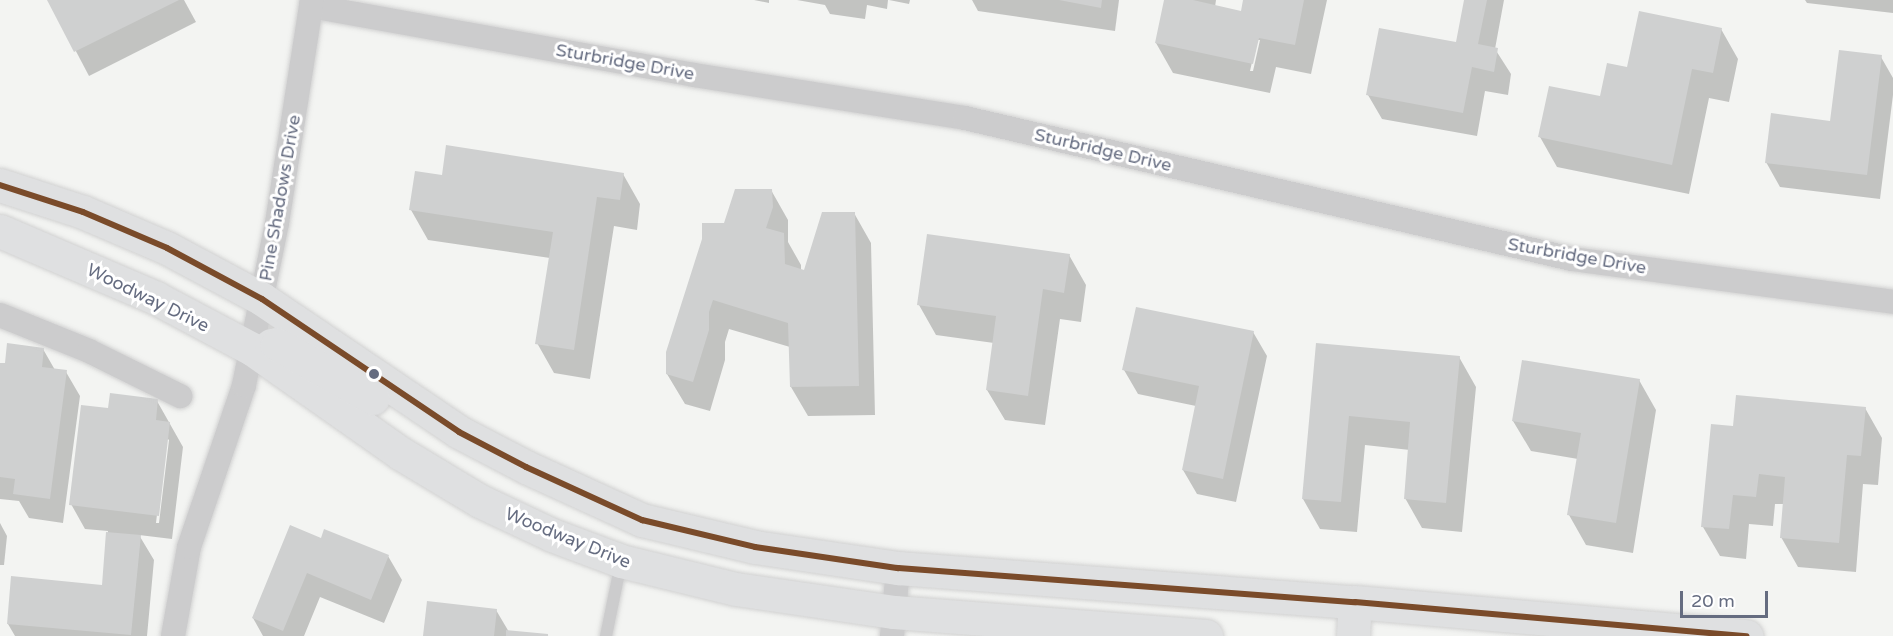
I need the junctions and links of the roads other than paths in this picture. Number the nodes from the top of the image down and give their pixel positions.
1 (312, 3) edge
2 (0, 185) edge
3 (0, 231) edge
4 (262, 299) junction
5 (1893, 302) edge
6 (0, 315) edge
7 (252, 349) junction
8 (180, 396) dead end
9 (409, 398) junction
10 (621, 561) junction
11 (898, 568) junction
12 (1355, 602) junction
13 (893, 624) edge
14 (173, 636) edge
15 (606, 636) edge
16 (1206, 636) edge
17 (1353, 636) edge
18 (1747, 636) edge

1 - 4 street, Pine Shadows Drive
1 - 5 street, Sturbridge Drive
2 - 4 main road
3 - 7 main road, Woodway Drive
4 - 7 street, Pine Shadows Drive
4 - 9 main road
6 - 8 street
7 - 9 main road
7 - 10 main road, Woodway Drive
7 - 14 street, Pine Shadows Drive
9 - 11 main road
10 - 13 main road, Woodway Drive
10 - 15 lane
11 - 12 main road
11 - 13 street
12 - 17 main road
12 - 18 main road
13 - 16 main road, Woodway Drive

